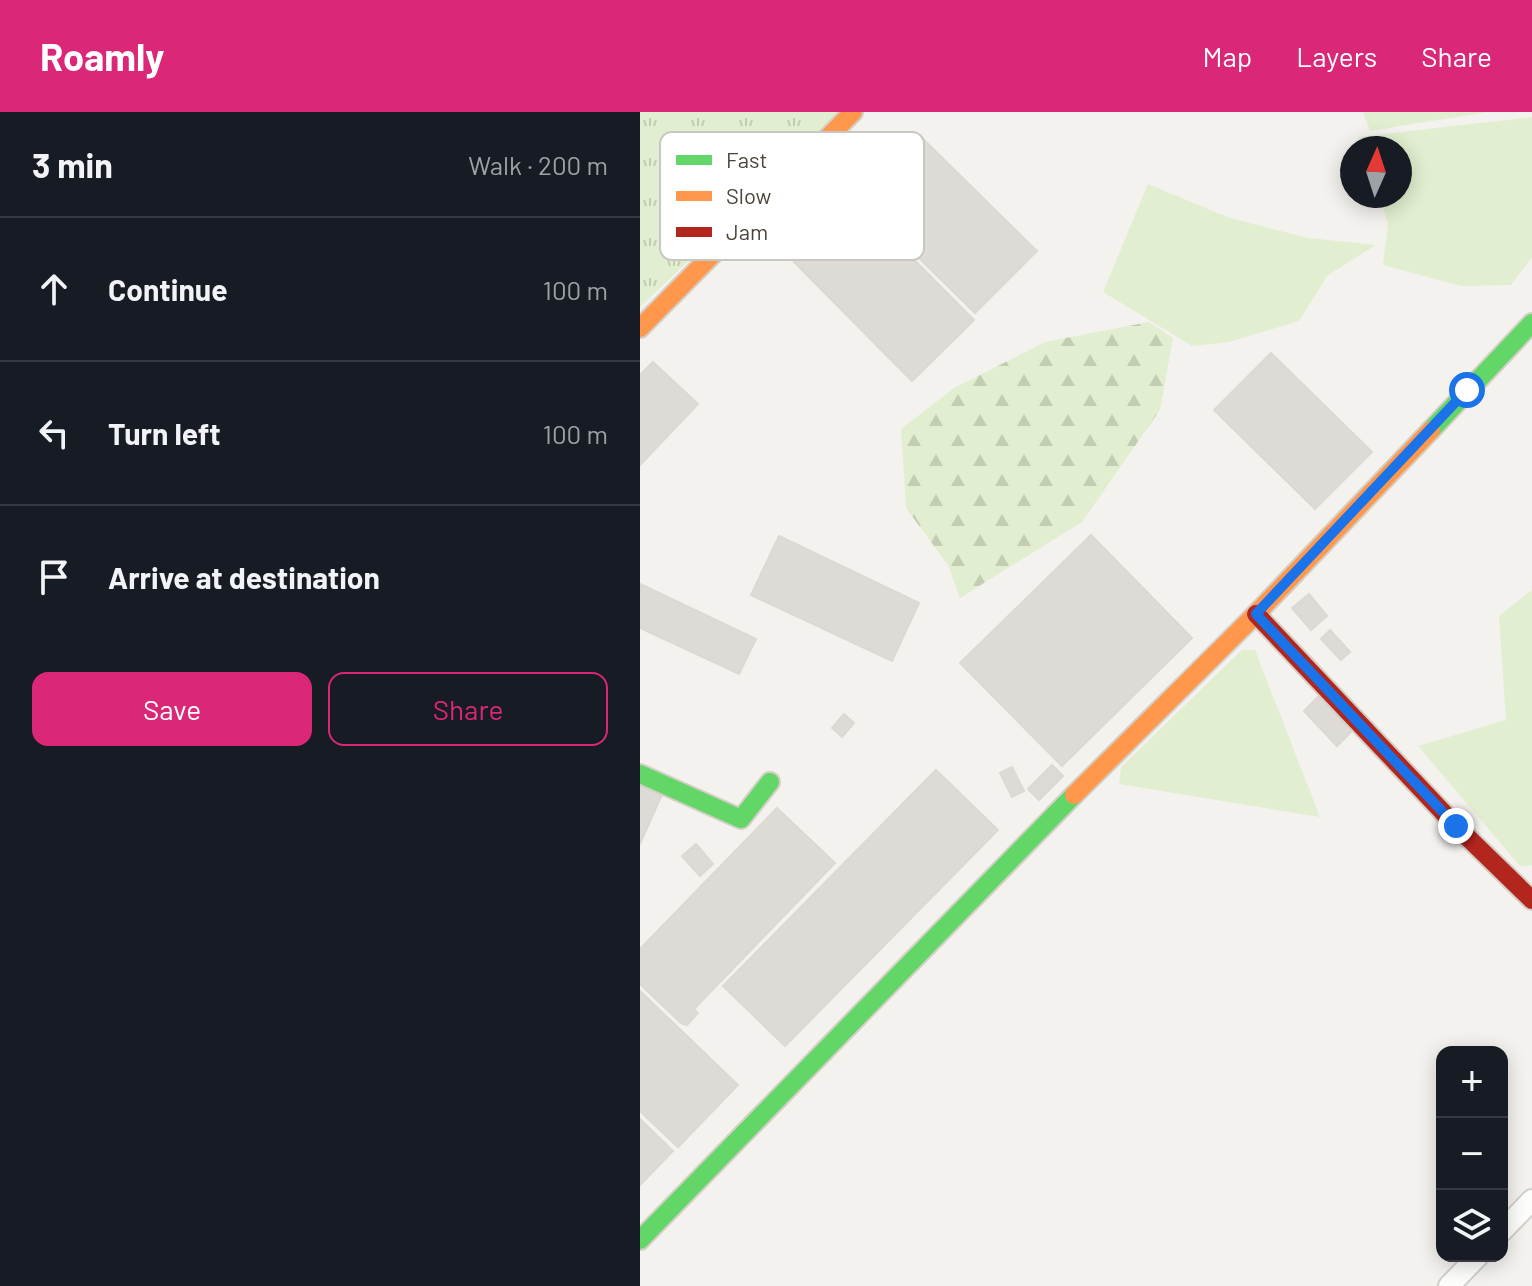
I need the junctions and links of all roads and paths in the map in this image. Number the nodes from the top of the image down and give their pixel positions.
1 (853, 112) edge
2 (833, 132) edge
3 (707, 260) edge
4 (1532, 323) edge
5 (640, 328) edge
6 (1256, 614) junction
7 (640, 774) edge
8 (770, 782) dead end
9 (1532, 900) edge
10 (1532, 1200) edge
11 (1508, 1225) edge
12 (640, 1240) edge
13 (1472, 1262) edge
14 (1449, 1286) edge

1 - 2 street
3 - 5 street
4 - 6 street
6 - 9 street
6 - 12 street
7 - 8 street
10 - 11 street
13 - 14 street

